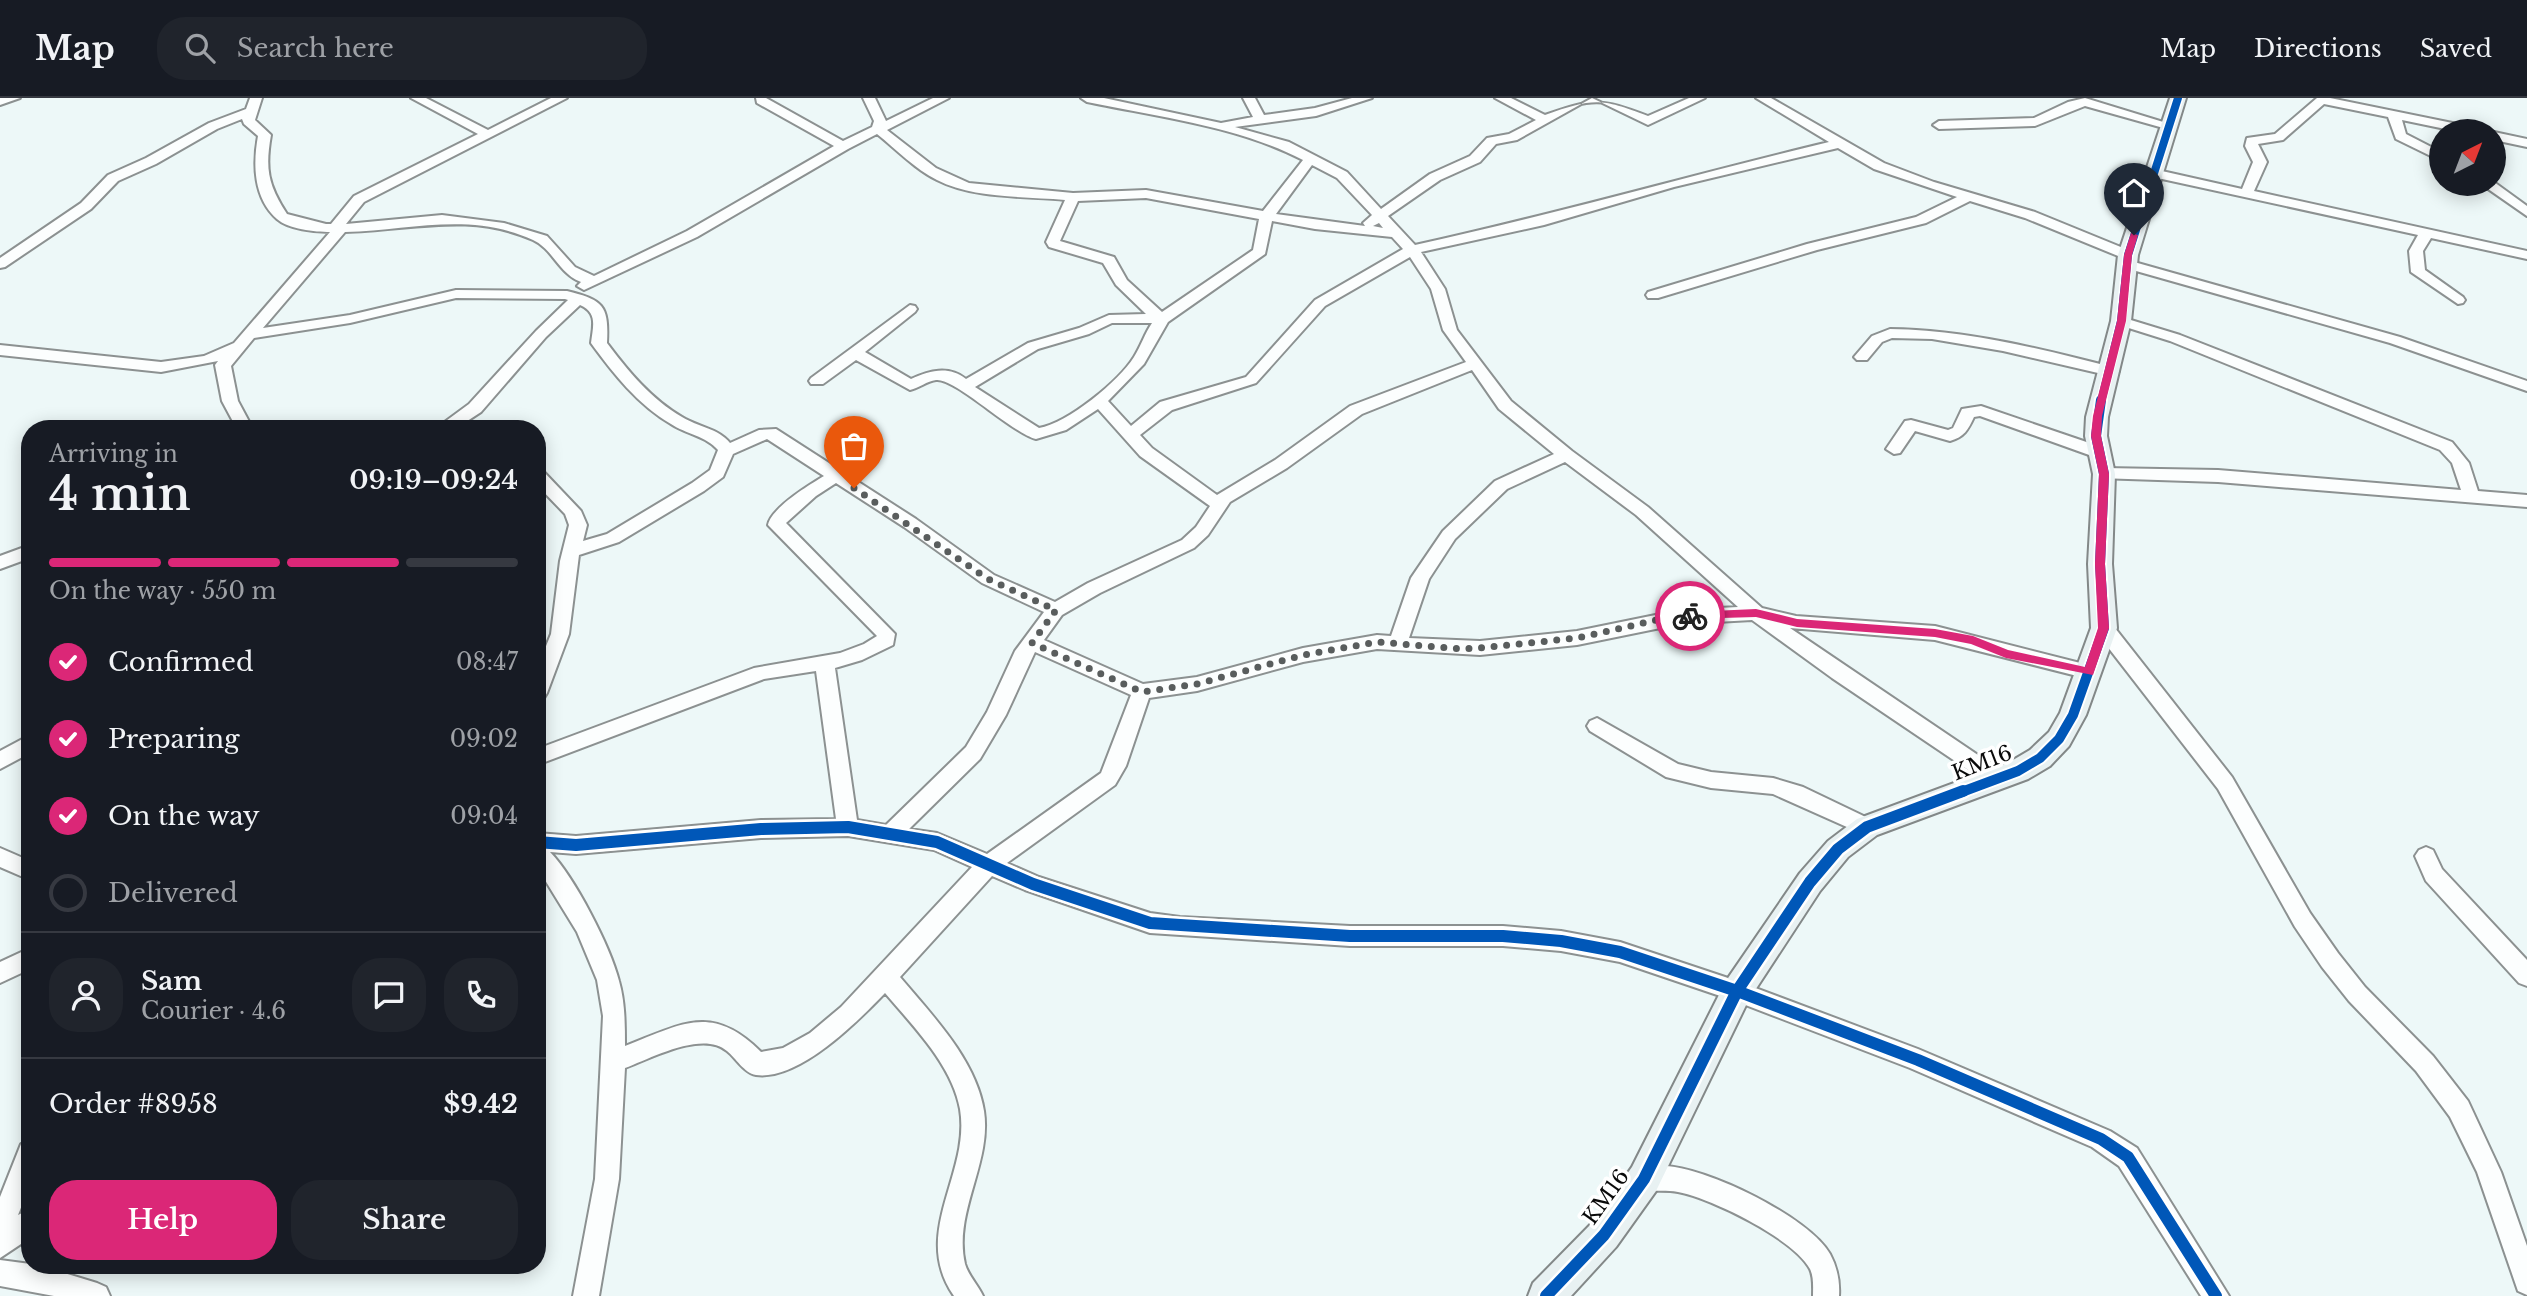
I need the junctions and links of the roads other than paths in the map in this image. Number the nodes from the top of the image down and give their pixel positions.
1 (14, 98) edge
2 (257, 98) edge
3 (417, 98) edge
4 (561, 98) edge
5 (869, 98) edge
6 (943, 98) edge
7 (1087, 98) edge
8 (1249, 98) edge
9 (1366, 98) edge
10 (1501, 98) edge
11 (1586, 98) edge
12 (1598, 98) edge
13 (1699, 98) edge
14 (1763, 98) edge
15 (2178, 98) edge
16 (2323, 99) edge
17 (761, 100) edge
18 (0, 101) edge
19 (250, 112) junction
20 (2394, 115) junction
21 (1544, 119) junction
22 (1261, 121) junction
23 (2429, 122) edge
24 (1215, 125) junction
25 (1939, 125) dead end
26 (2167, 125) junction
27 (878, 129) junction
28 (489, 135) junction
29 (1253, 137) junction
30 (2506, 139) edge
31 (2527, 143) edge
32 (1837, 144) junction
33 (843, 146) junction
34 (2429, 151) edge
35 (1311, 158) junction
36 (2152, 173) junction
37 (2506, 191) edge
38 (2247, 192) junction
39 (2505, 196) edge
40 (2527, 196) edge
41 (1073, 197) junction
42 (1970, 197) junction
43 (2527, 212) edge
44 (1266, 217) junction
45 (1379, 217) junction
46 (331, 229) junction
47 (1360, 230) junction
48 (1397, 233) junction
49 (2426, 234) junction
50 (1412, 250) junction
51 (2527, 255) edge
52 (2128, 260) junction
53 (0, 264) edge
54 (594, 277) junction
55 (1653, 295) dead end
56 (573, 296) junction
57 (2458, 300) dead end
58 (910, 309) dead end
59 (1160, 319) junction
60 (2121, 321) junction
61 (243, 340) junction
62 (0, 350) edge
63 (855, 353) junction
64 (1862, 356) dead end
65 (216, 363) junction
66 (1474, 363) junction
67 (2111, 371) junction
68 (817, 381) dead end
69 (965, 386) junction
70 (2527, 386) edge
71 (1100, 401) junction
72 (240, 420) edge
73 (457, 420) edge
74 (1129, 435) junction
75 (1894, 449) dead end
76 (726, 450) junction
77 (1566, 455) junction
78 (2101, 463) junction
79 (836, 476) junction
80 (546, 483) edge
81 (2472, 498) junction
82 (2527, 501) edge
83 (1218, 504) junction
84 (572, 551) junction
85 (21, 555) edge
86 (0, 563) edge
87 (1056, 610) junction
88 (1756, 613) junction
89 (2104, 628) junction
90 (1398, 642) junction
91 (1032, 643) junction
92 (824, 664) junction
93 (546, 670) edge
94 (2089, 672) junction
95 (1142, 692) junction
96 (1597, 726) dead end
97 (21, 748) edge
98 (546, 754) edge
99 (0, 761) edge
100 (1999, 780) junction
101 (848, 827) junction
102 (1867, 827) junction
103 (891, 833) junction
104 (546, 843) edge
105 (576, 845) junction
106 (2426, 856) dead end
107 (0, 857) edge
108 (546, 858) edge
109 (546, 862) edge
110 (989, 864) junction
111 (21, 867) edge
112 (21, 962) edge
113 (0, 973) edge
114 (2527, 976) edge
115 (886, 977) junction
116 (1737, 991) junction
117 (613, 1061) junction
118 (21, 1175) edge
119 (1644, 1179) junction
120 (21, 1229) edge
121 (0, 1230) edge
122 (0, 1245) edge
123 (0, 1273) edge
124 (2527, 1282) edge
125 (97, 1296) edge
126 (586, 1296) edge
127 (970, 1296) edge
128 (1546, 1296) edge
129 (1826, 1296) edge
130 (2216, 1296) edge

1 - 18 street
2 - 19 street
3 - 28 street
4 - 28 street
5 - 27 street
6 - 27 street
7 - 24 street
8 - 22 street
9 - 22 street
10 - 21 street
11 - 21 street
12 - 13 street
14 - 32 street
15 - 26 street, KM16
16 - 20 street
16 - 38 street
17 - 33 street
19 - 46 street
19 - 53 street
20 - 23 street
20 - 34 street
21 - 45 street
22 - 24 street
22 - 29 street
24 - 29 street
25 - 26 street
26 - 36 street, KM16
27 - 33 street
27 - 41 street
28 - 46 street
29 - 35 street
30 - 31 street
32 - 42 street
32 - 50 street
33 - 54 street
35 - 44 street
35 - 45 street
36 - 38 street
36 - 52 street, KM16
37 - 40 street
38 - 49 street
39 - 43 street
41 - 44 street
41 - 59 street
42 - 52 street
42 - 55 street
44 - 47 street
44 - 59 street
45 - 47 street
45 - 48 street
46 - 54 street
46 - 61 street
47 - 48 street
48 - 50 street
49 - 51 street
49 - 57 street
50 - 66 street
50 - 74 street
52 - 60 street, KM16
52 - 70 street
54 - 56 street
56 - 61 street
56 - 73 street
56 - 76 street
58 - 63 street
59 - 69 street
59 - 71 street
60 - 67 street, KM16
60 - 81 street
61 - 65 street
62 - 65 street
63 - 68 street
63 - 69 street
64 - 67 street
65 - 72 street
66 - 77 street
66 - 83 street
67 - 78 street, KM16
69 - 71 street
71 - 74 street
74 - 83 street
75 - 78 street
76 - 79 street
76 - 84 street
77 - 88 street
77 - 90 street
78 - 81 street
78 - 89 street, KM16
79 - 87 street
79 - 92 street
80 - 84 street
81 - 82 street
83 - 87 street
84 - 93 street
85 - 86 street
87 - 91 street
88 - 90 street
88 - 94 street
88 - 100 street
89 - 94 street, KM16
89 - 124 street
90 - 95 street
91 - 95 street
91 - 103 street
92 - 98 street
92 - 101 street
94 - 100 street, KM16
95 - 110 street
96 - 102 street
97 - 99 street
100 - 102 street, KM16
101 - 103 street
101 - 105 street
102 - 116 street, KM16
103 - 110 street
104 - 105 street
105 - 108 street
106 - 114 street
107 - 111 street
109 - 117 street
110 - 115 street
110 - 116 street
112 - 113 street
115 - 117 street
115 - 127 street
116 - 119 street, KM16
116 - 130 street
117 - 126 street
118 - 121 street
119 - 128 street, KM16
119 - 129 street
120 - 122 street
123 - 125 street

